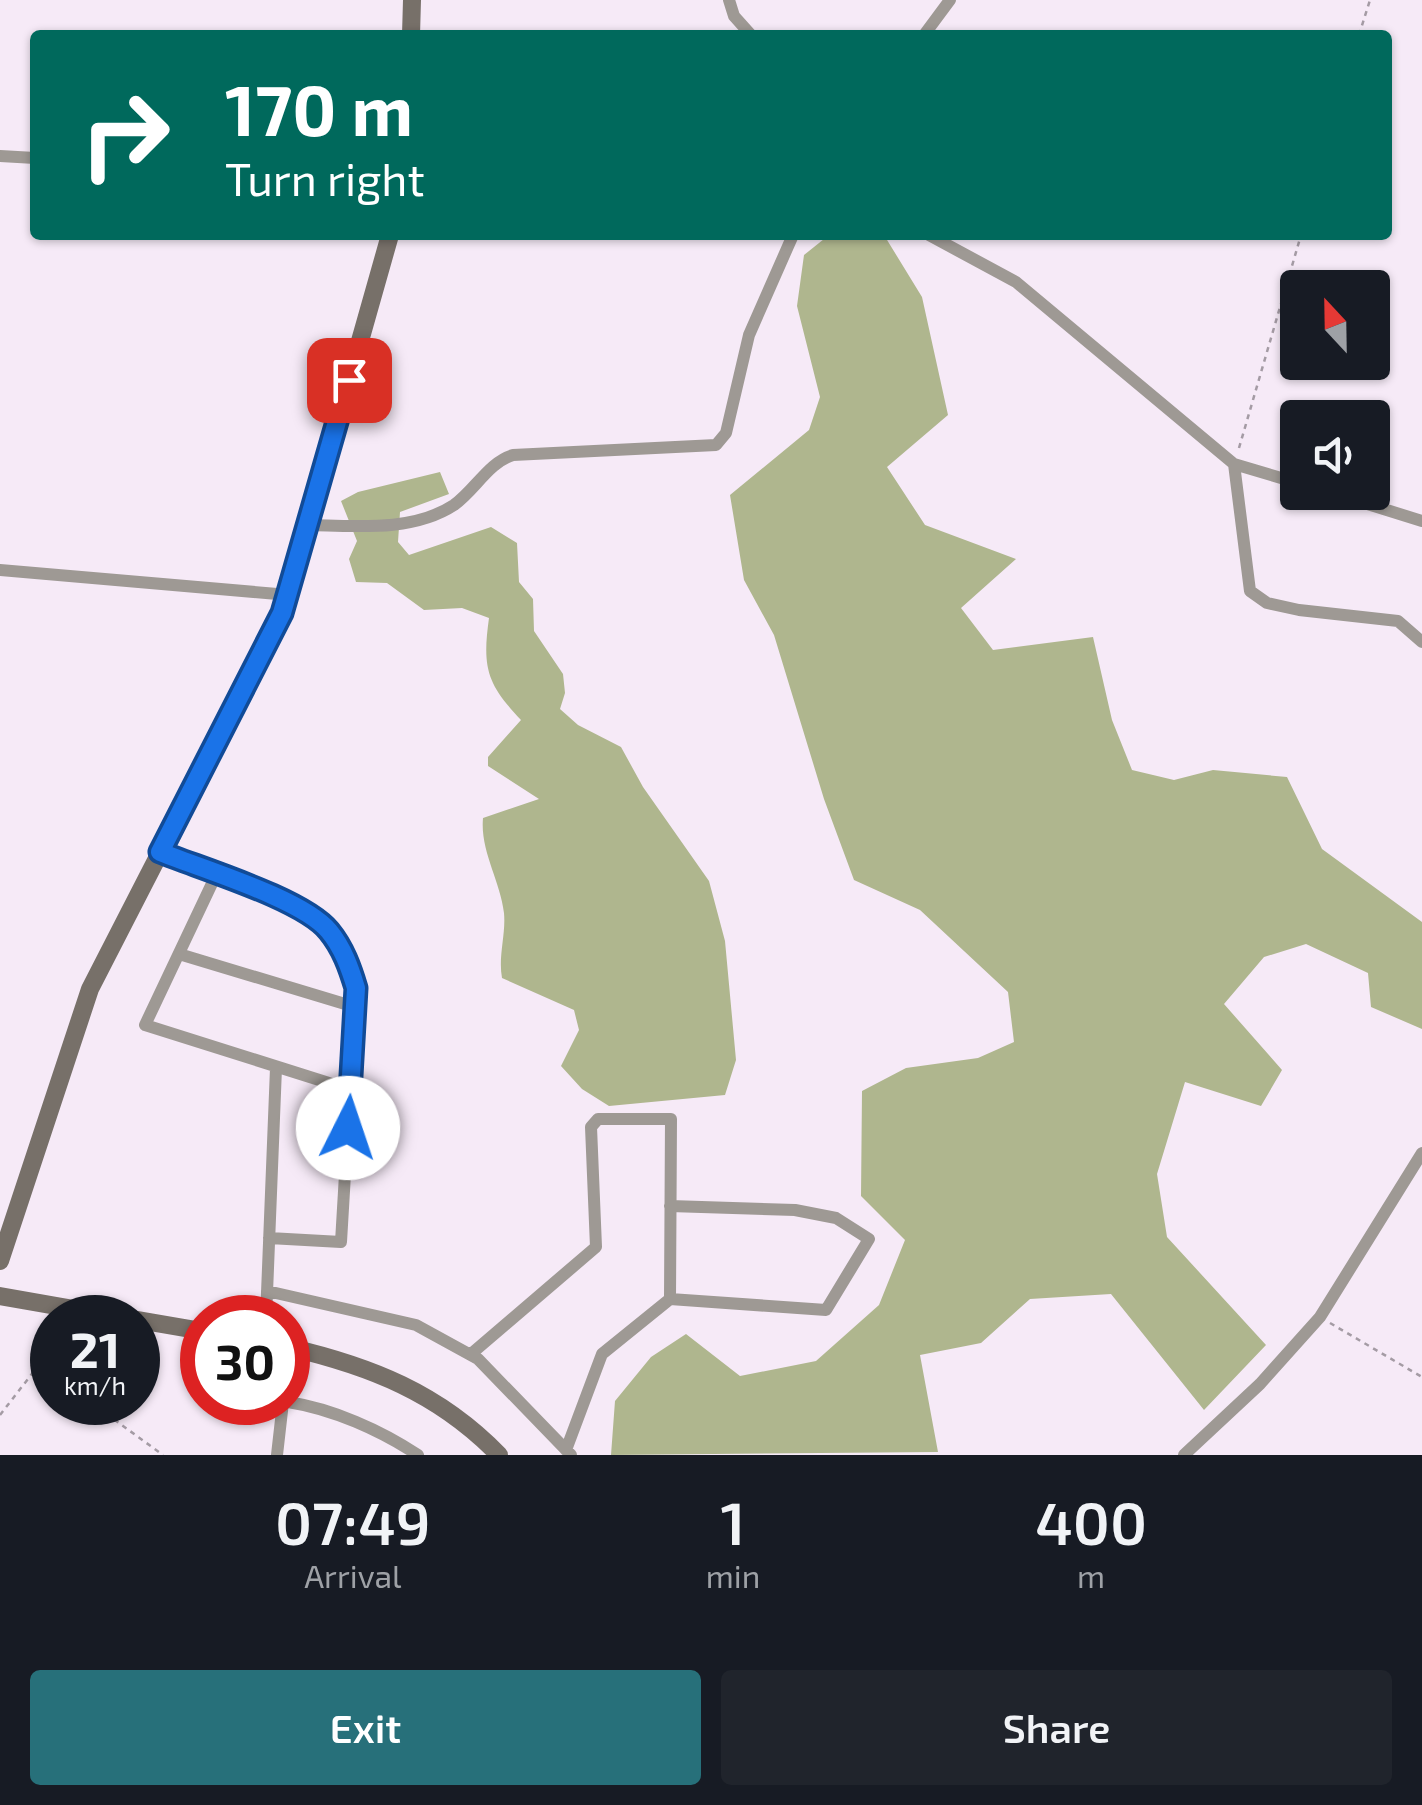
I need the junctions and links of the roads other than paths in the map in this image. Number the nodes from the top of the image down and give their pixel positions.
1 (412, 0) edge
2 (729, 0) edge
3 (950, 0) edge
4 (411, 30) edge
5 (747, 30) edge
6 (928, 30) edge
7 (0, 156) edge
8 (30, 158) edge
9 (389, 240) edge
10 (792, 240) edge
11 (939, 240) edge
12 (1234, 464) junction
13 (1280, 478) edge
14 (1388, 510) edge
15 (1422, 520) edge
16 (309, 525) junction
17 (0, 570) edge
18 (289, 595) junction
19 (1422, 642) edge
20 (160, 852) junction
21 (216, 874) junction
22 (179, 954) junction
23 (355, 1007) junction
24 (276, 1068) junction
25 (351, 1090) junction
26 (1422, 1153) edge
27 (670, 1206) junction
28 (268, 1238) junction
29 (0, 1261) edge
30 (267, 1291) junction
31 (267, 1295) edge
32 (0, 1296) edge
33 (670, 1300) junction
34 (30, 1301) edge
35 (310, 1353) edge
36 (470, 1354) junction
37 (310, 1406) edge
38 (282, 1425) edge
39 (568, 1452) edge
40 (277, 1455) edge
41 (418, 1455) edge
42 (498, 1455) edge
43 (1184, 1455) edge

1 - 4 street
2 - 5 street
3 - 6 street
7 - 8 street
9 - 16 street
10 - 16 street
11 - 12 street
12 - 13 street
12 - 19 street
14 - 15 street
16 - 18 street
17 - 18 street
18 - 20 street
20 - 21 street
20 - 29 street
21 - 22 street
21 - 23 street
22 - 23 street
22 - 24 street
23 - 25 street
24 - 25 street
24 - 28 street
25 - 28 street
26 - 43 street
27 - 33 street
27 - 33 street
27 - 36 street
28 - 30 street
30 - 31 street
30 - 36 street
32 - 34 street
33 - 39 street
35 - 42 street
36 - 39 street
37 - 41 street
38 - 40 street

